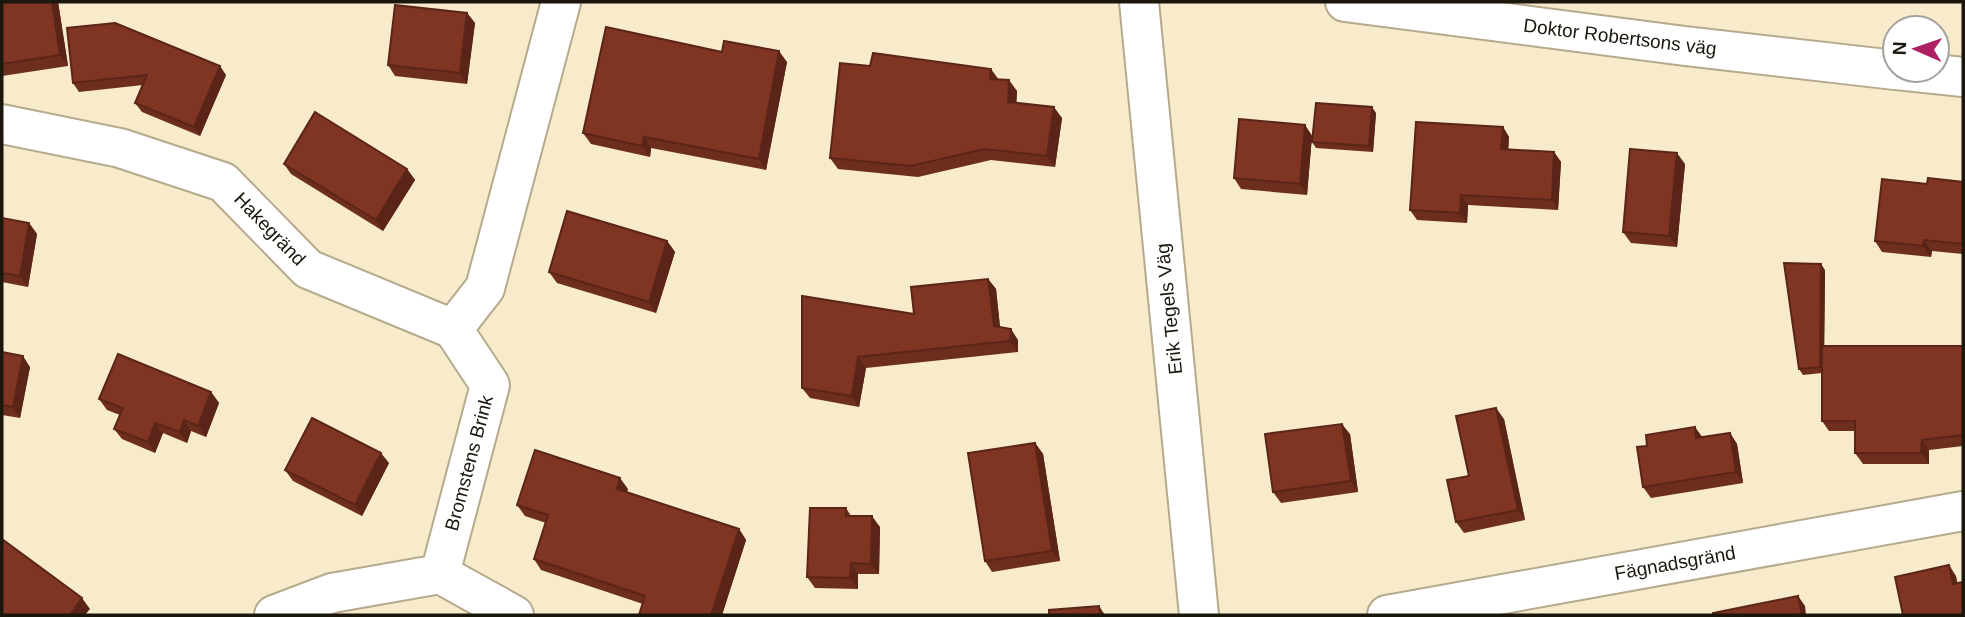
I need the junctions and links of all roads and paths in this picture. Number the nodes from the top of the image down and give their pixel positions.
1 (561, 2) edge
2 (1139, 2) edge
3 (1345, 2) edge
4 (1881, 68) edge
5 (2, 124) edge
6 (453, 329) junction
7 (1963, 511) edge
8 (440, 574) junction
9 (274, 615) edge
10 (514, 615) edge
11 (1199, 615) edge
12 (1387, 615) edge

1 - 6 street
2 - 11 street, Erik Tegels Väg
3 - 4 street, Doktor Robertsons väg
5 - 6 street, Hakegränd
6 - 8 street, Bromstens Brink
7 - 12 street, Fägnadsgränd
8 - 9 street
8 - 10 street

